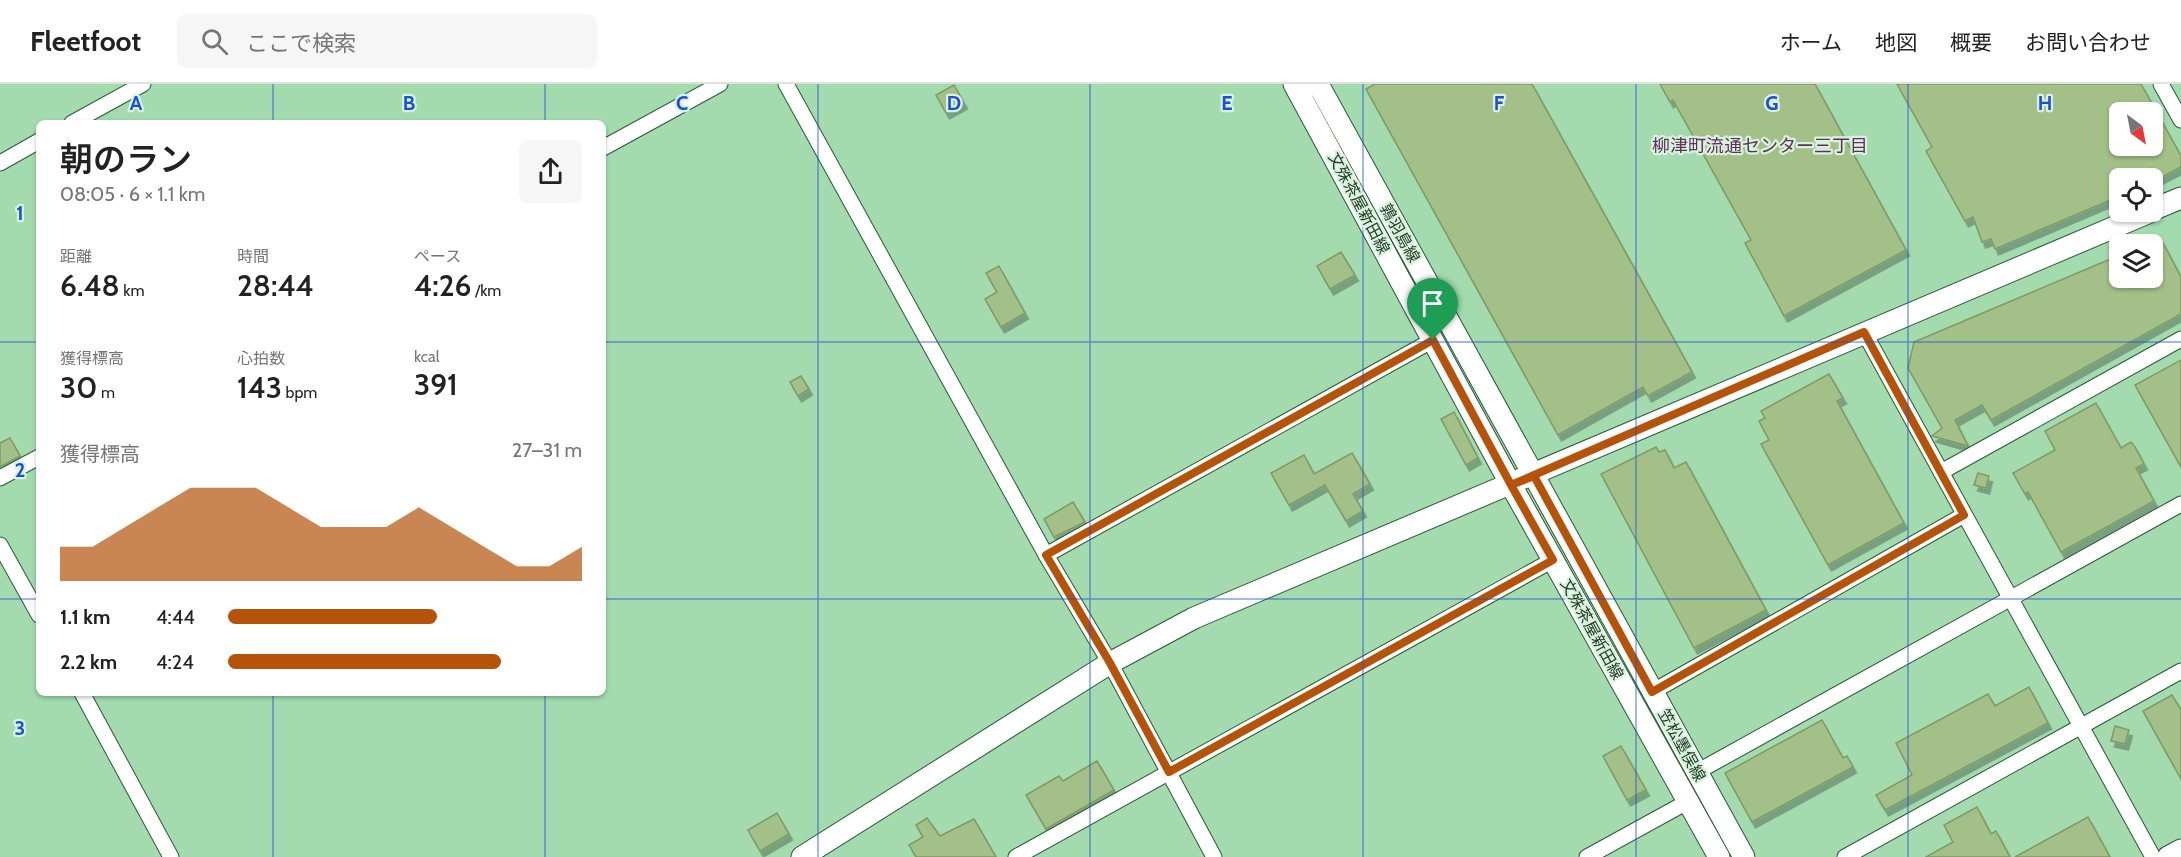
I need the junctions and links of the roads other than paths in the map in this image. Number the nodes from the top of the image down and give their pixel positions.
1 (143, 84) edge
2 (720, 84) edge
3 (786, 84) edge
4 (1318, 84) edge
5 (2161, 84) edge
6 (1295, 86) edge
7 (77, 120) edge
8 (2181, 120) edge
9 (36, 143) edge
10 (606, 146) edge
11 (0, 163) edge
12 (2181, 198) edge
13 (2163, 206) edge
14 (2125, 222) edge
15 (1864, 332) junction
16 (2181, 339) edge
17 (1433, 340) junction
18 (36, 459) edge
19 (1941, 472) junction
20 (1534, 476) junction
21 (0, 478) edge
22 (1511, 485) junction
23 (2181, 504) edge
24 (1964, 515) junction
25 (0, 545) edge
26 (1046, 555) junction
27 (1553, 560) junction
28 (2011, 598) junction
29 (36, 610) edge
30 (1110, 663) junction
31 (2181, 671) edge
32 (1652, 692) junction
33 (84, 696) edge
34 (2082, 725) junction
35 (1704, 768) dead end
36 (1169, 772) junction
37 (1689, 801) junction
38 (2181, 850) edge
39 (171, 857) edge
40 (802, 857) edge
41 (1016, 857) edge
42 (1214, 857) edge
43 (1587, 857) edge
44 (1719, 857) edge
45 (1743, 857) edge
46 (1845, 857) edge
47 (2153, 857) edge
48 (2168, 857) edge

1 - 7 street
2 - 10 street
3 - 26 street
4 - 6 main road
4 - 20 main road, 鶉羽島線
5 - 8 street
6 - 17 main road, 文殊茶屋新田線
9 - 11 street
12 - 13 main road
14 - 15 main road
15 - 19 street
15 - 20 main road
16 - 19 street
17 - 22 main road, 文殊茶屋新田線
17 - 26 street
18 - 21 street
19 - 24 street
20 - 22 main road
20 - 32 main road, 笠松墨俣線
22 - 27 main road, 文殊茶屋新田線
22 - 30 main road
23 - 28 street
24 - 28 street
24 - 32 street
25 - 29 street
26 - 30 street
27 - 36 street
27 - 37 main road, 文殊茶屋新田線
28 - 34 street
28 - 35 street
30 - 36 street
30 - 40 main road
31 - 34 street
32 - 45 main road, 笠松墨俣線
33 - 39 street
34 - 46 street
34 - 47 street
36 - 41 street
36 - 42 street
37 - 43 street
37 - 44 main road, 文殊茶屋新田線
38 - 48 main road

